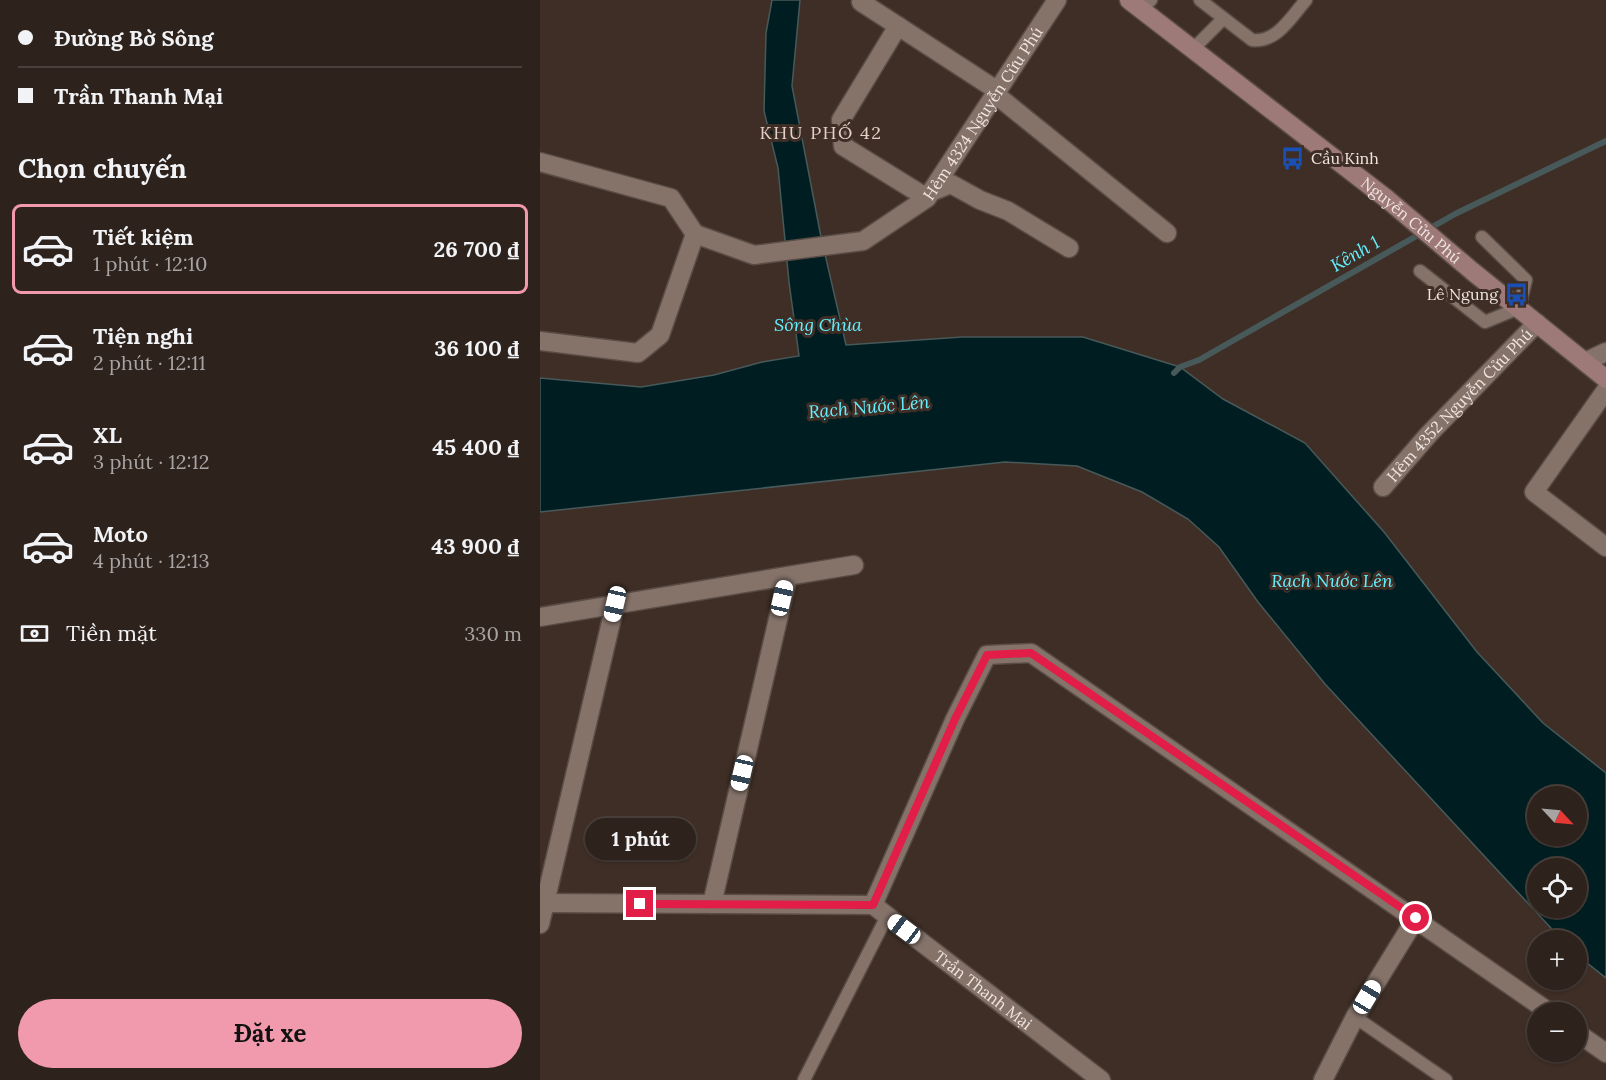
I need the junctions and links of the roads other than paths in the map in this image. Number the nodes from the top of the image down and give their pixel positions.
1 (1057, 0) edge
2 (1200, 0) edge
3 (1306, 0) edge
4 (861, 2) dead end
5 (1140, 3) edge
6 (1223, 19) junction
7 (898, 26) junction
8 (1193, 49) junction
9 (997, 93) junction
10 (540, 162) edge
11 (929, 195) junction
12 (1167, 233) dead end
13 (695, 234) junction
14 (1482, 237) dead end
15 (1069, 248) dead end
16 (1420, 271) dead end
17 (1519, 308) junction
18 (1537, 323) junction
19 (540, 341) edge
20 (1606, 352) edge
21 (1586, 362) junction
22 (1606, 379) edge
23 (1606, 390) edge
24 (1383, 487) dead end
25 (1606, 547) edge
26 (854, 565) dead end
27 (788, 576) junction
28 (615, 604) junction
29 (540, 617) edge
30 (542, 903) edge
31 (712, 904) junction
32 (880, 910) junction
33 (1416, 918) junction
34 (540, 924) edge
35 (1536, 1002) edge
36 (1355, 1017) junction
37 (1587, 1040) edge
38 (1606, 1053) edge
39 (804, 1080) edge
40 (1101, 1080) edge
41 (1323, 1080) edge
42 (1446, 1080) edge

1 - 9 street, Hẻm 4324 Nguyễn Cửu Phú
2 - 6 lane
3 - 6 lane
4 - 7 street
5 - 8 main road, Nguyễn Cửu Phú
6 - 8 lane
7 - 9 street
7 - 11 street
8 - 17 main road, Nguyễn Cửu Phú
9 - 11 street, Hẻm 4324 Nguyễn Cửu Phú
9 - 12 street
10 - 13 street
11 - 13 street, Hẻm 4324 Nguyễn Cửu Phú
11 - 15 street
13 - 19 street
14 - 17 lane
16 - 17 lane
17 - 18 main road, Nguyễn Cửu Phú
18 - 21 main road, Nguyễn Cửu Phú
18 - 24 street, Hẻm 4352 Nguyễn Cửu Phú
20 - 21 street
21 - 22 main road, Nguyễn Cửu Phú
23 - 25 street
26 - 27 street
27 - 28 street
27 - 31 street
28 - 29 street
28 - 30 street
30 - 31 street
30 - 34 street
31 - 32 street
32 - 33 street
32 - 39 lane
32 - 40 street, Trần Thanh Mại
33 - 35 street
33 - 36 street
36 - 41 street
36 - 42 lane
37 - 38 street

